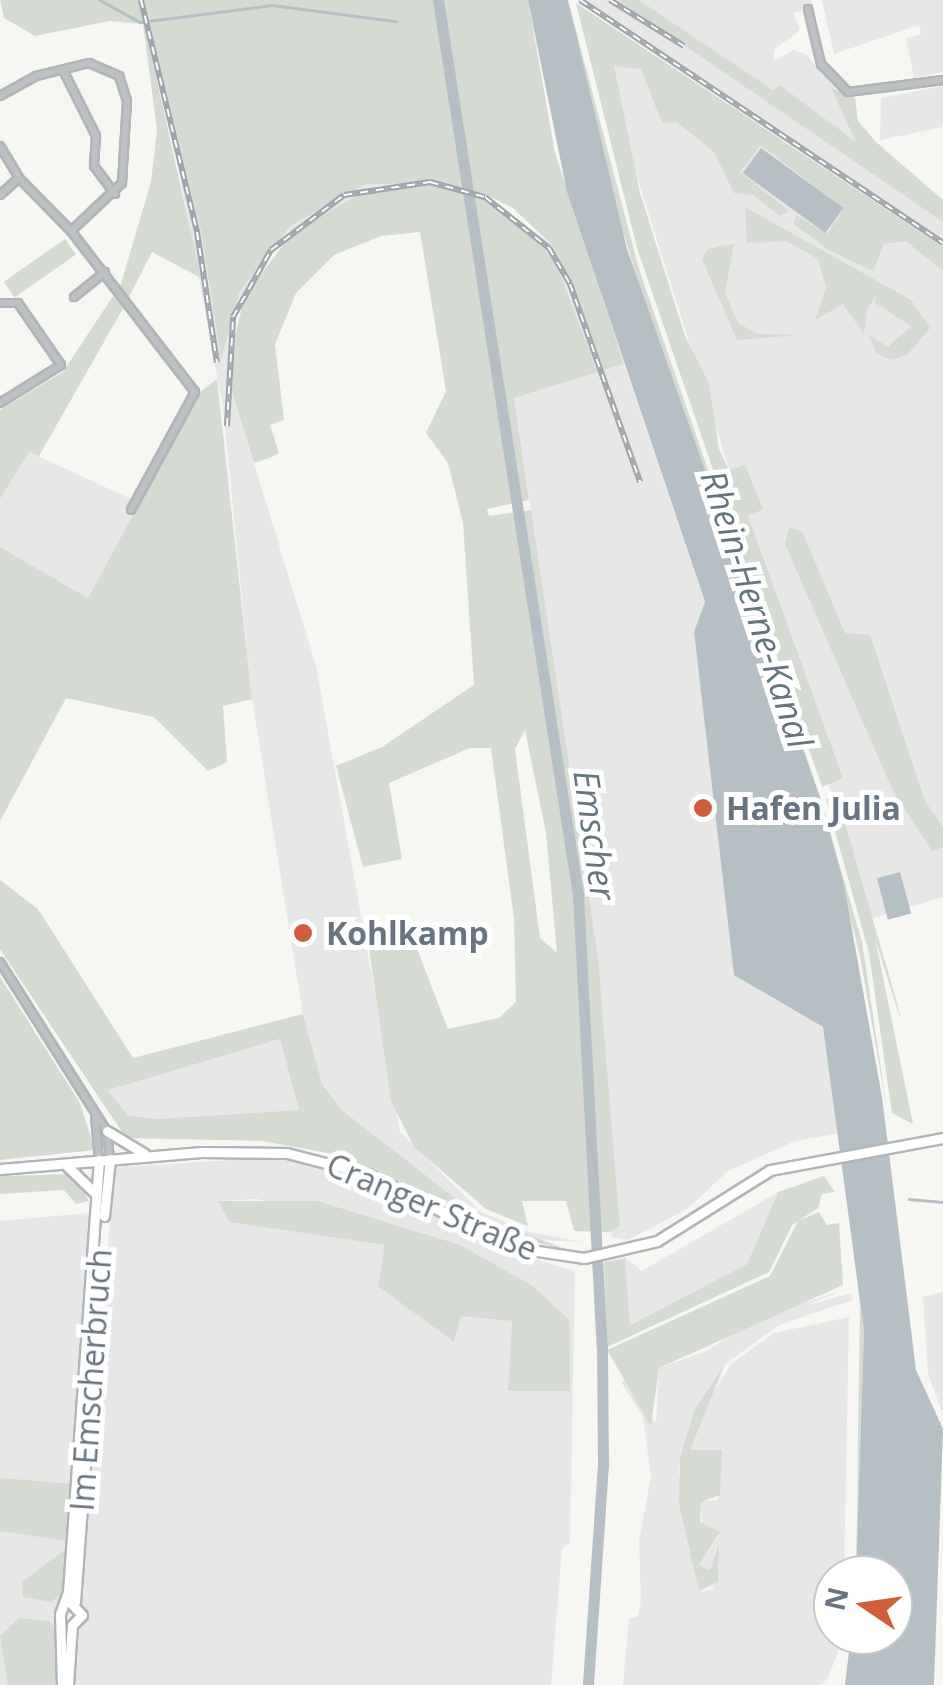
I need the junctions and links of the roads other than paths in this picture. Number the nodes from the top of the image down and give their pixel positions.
1 (808, 10) dead end
2 (63, 70) junction
3 (943, 80) edge
4 (0, 96) edge
5 (0, 146) edge
6 (19, 178) junction
7 (115, 194) junction
8 (0, 195) edge
9 (71, 231) junction
10 (105, 272) junction
11 (74, 297) dead end
12 (0, 302) edge
13 (0, 403) edge
14 (132, 510) dead end
15 (0, 962) edge
16 (93, 1110) junction
17 (107, 1132) junction
18 (943, 1138) edge
19 (148, 1156) junction
20 (104, 1159) junction
21 (63, 1163) junction
22 (0, 1169) edge
23 (102, 1207) junction
24 (71, 1602) junction
25 (68, 1624) junction
26 (65, 1685) edge

1 - 3 street
2 - 4 street
2 - 7 street
2 - 7 street
5 - 6 street
6 - 8 street
6 - 9 street
7 - 9 street
9 - 10 street
10 - 11 street
10 - 14 street
12 - 13 street
15 - 16 street
16 - 17 street
16 - 20 street
17 - 19 main road
17 - 20 street
18 - 19 main road, Cranger Straße
19 - 20 main road, Cranger Straße
20 - 21 main road, Cranger Straße
20 - 23 main road, Im Emscherbruch
21 - 22 main road, Cranger Straße
21 - 23 main road
23 - 24 main road, Im Emscherbruch
24 - 25 main road, Im Emscherbruch
24 - 25 main road, Im Emscherbruch
25 - 26 main road, Im Emscherbruch

